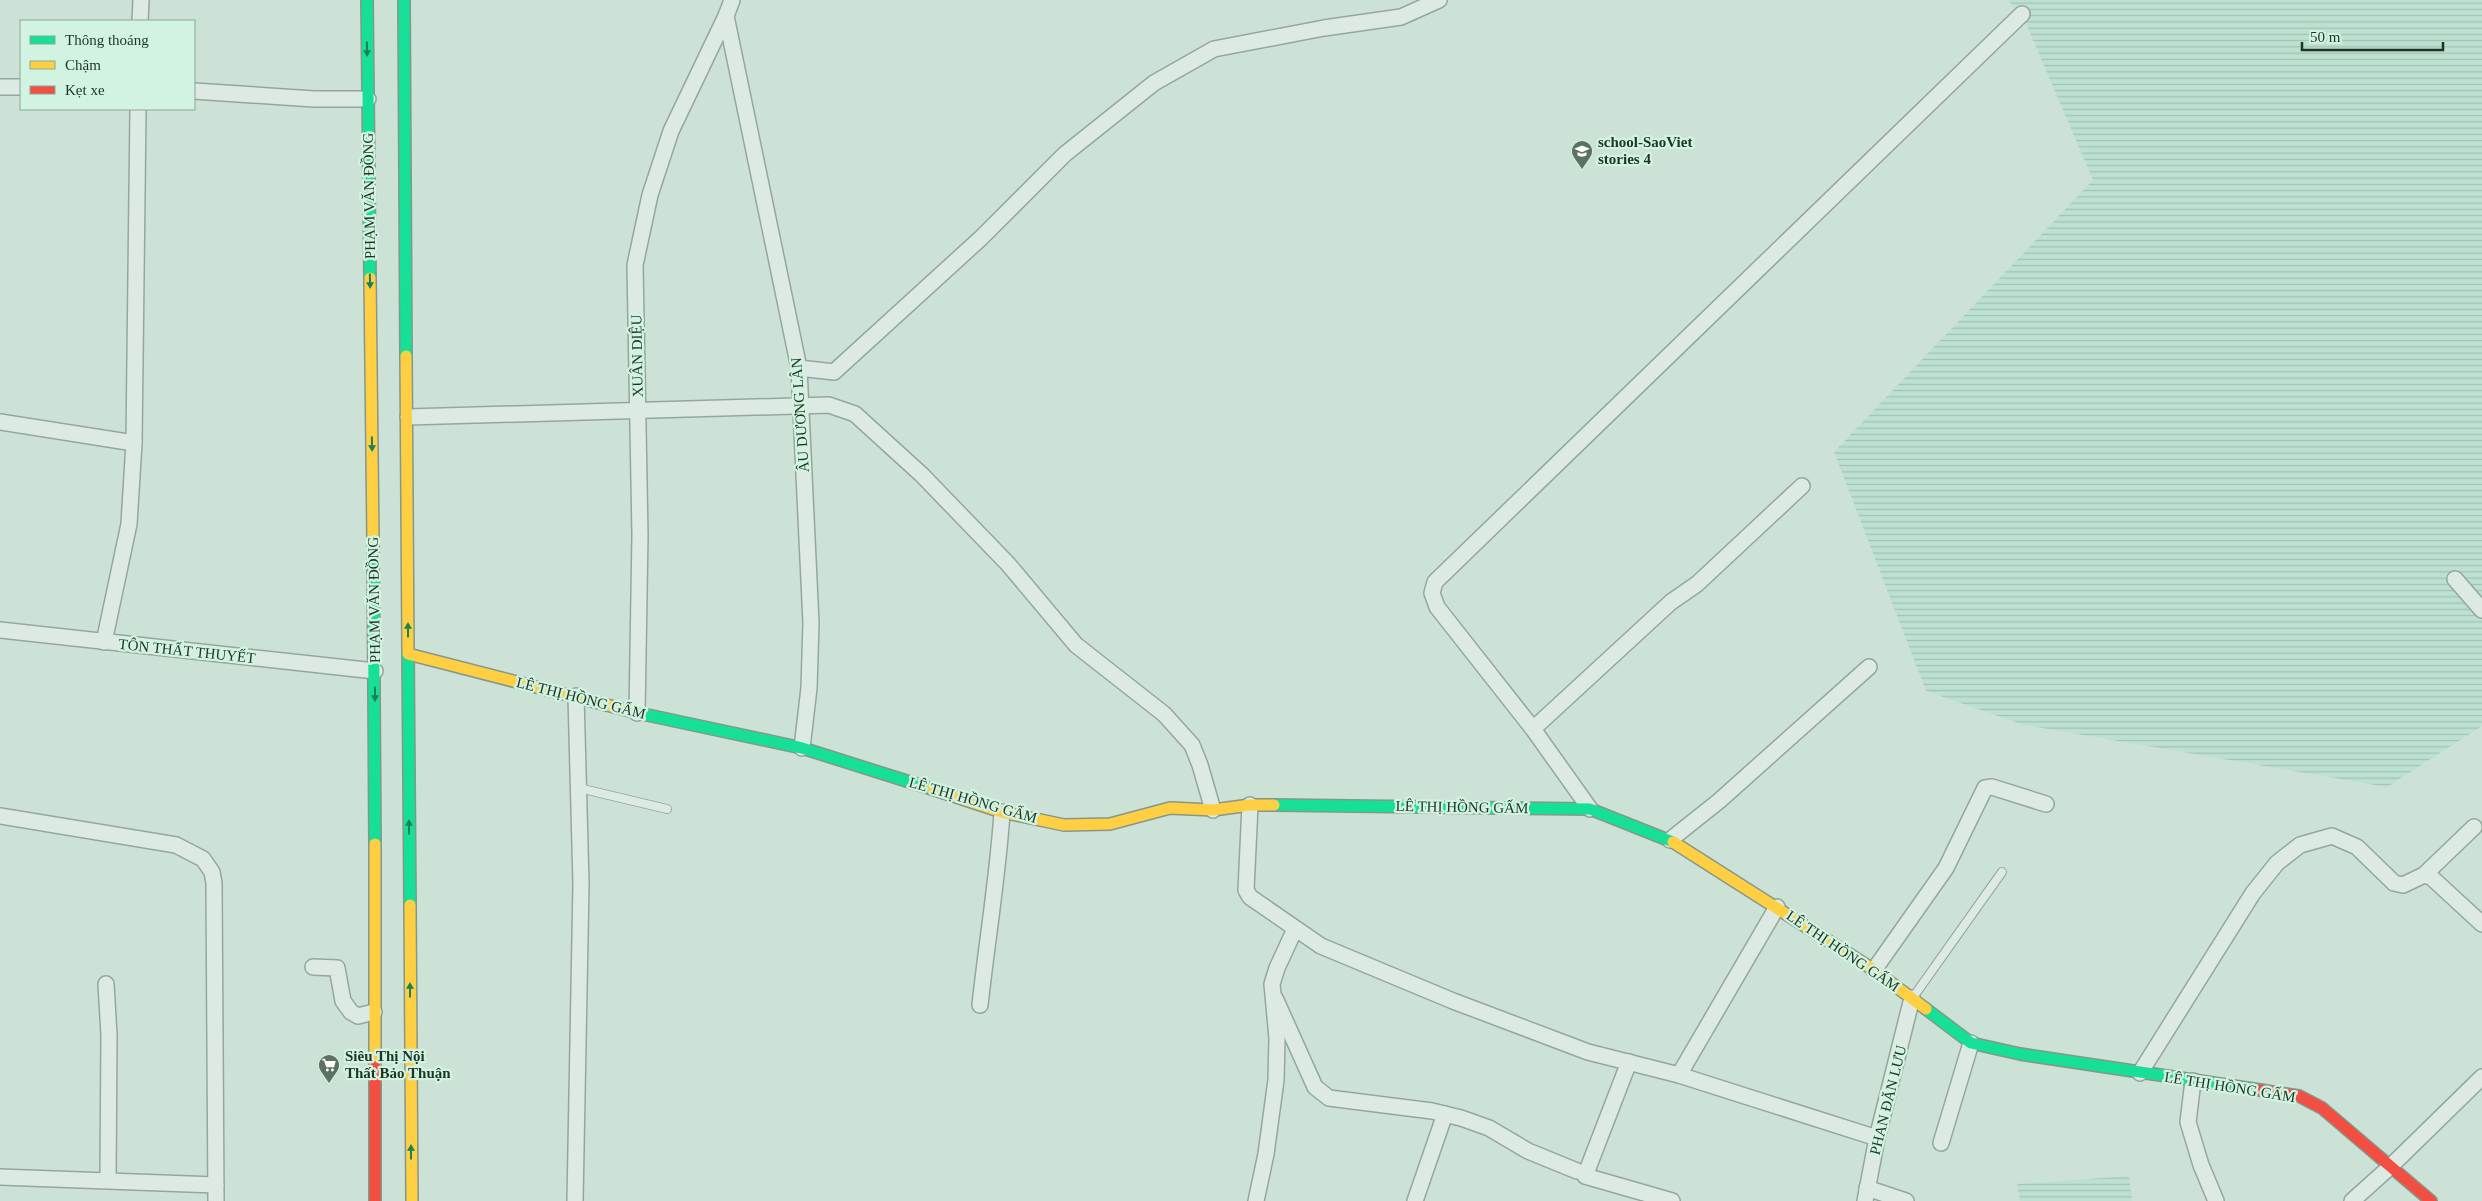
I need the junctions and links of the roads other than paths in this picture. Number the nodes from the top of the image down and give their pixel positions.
1 (141, 0) edge
2 (366, 0) edge
3 (404, 0) edge
4 (732, 0) edge
5 (1438, 0) edge
6 (2022, 14) dead end
7 (726, 16) junction
8 (140, 20) edge
9 (0, 87) edge
10 (20, 87) edge
11 (195, 91) edge
12 (368, 99) junction
13 (138, 110) edge
14 (799, 368) junction
15 (802, 407) junction
16 (638, 411) junction
17 (408, 417) junction
18 (0, 422) edge
19 (134, 443) junction
20 (1802, 486) dead end
21 (2455, 579) dead end
22 (2482, 610) edge
23 (0, 630) edge
24 (104, 642) junction
25 (408, 654) junction
26 (1869, 667) dead end
27 (375, 671) junction
28 (576, 696) junction
29 (638, 713) junction
30 (1533, 729) junction
31 (802, 748) junction
32 (578, 788) junction
33 (2046, 804) dead end
34 (1250, 805) junction
35 (667, 809) dead end
36 (1590, 809) junction
37 (1213, 810) junction
38 (1002, 812) junction
39 (0, 816) edge
40 (2474, 827) dead end
41 (1670, 840) junction
42 (2002, 872) dead end
43 (2424, 875) junction
44 (1778, 907) junction
45 (2482, 924) edge
46 (1295, 930) junction
47 (313, 967) dead end
48 (1874, 970) junction
49 (106, 984) dead end
50 (1275, 998) junction
51 (1912, 998) junction
52 (980, 1005) dead end
53 (374, 1012) junction
54 (1971, 1043) junction
55 (1629, 1062) junction
56 (2140, 1073) junction
57 (1679, 1075) junction
58 (2482, 1077) edge
59 (2193, 1081) junction
60 (1445, 1114) junction
61 (1877, 1138) junction
62 (1941, 1142) dead end
63 (2391, 1166) junction
64 (1577, 1171) dead end
65 (0, 1177) edge
66 (108, 1179) junction
67 (216, 1185) junction
68 (1866, 1194) edge
69 (216, 1201) edge
70 (375, 1201) edge
71 (412, 1201) edge
72 (575, 1201) edge
73 (1256, 1201) edge
74 (1415, 1201) edge
75 (1672, 1201) edge
76 (1906, 1201) edge
77 (2216, 1201) edge
78 (2352, 1201) edge
79 (2431, 1201) edge

1 - 8 street
2 -> 12 main road, PHẠM VĂN ĐỒNG
3 - 17 main road
4 - 7 street
5 - 14 street
6 - 30 street
7 - 14 street, ÂU DƯƠNG LÂN
7 - 16 street, XUÂN DIỆU
9 - 10 street
11 - 12 street
12 -> 27 main road, PHẠM VĂN ĐỒNG
13 - 19 street
14 - 15 street, ÂU DƯƠNG LÂN
15 - 16 street
15 - 31 street, ÂU DƯƠNG LÂN
15 - 37 street
16 - 17 street
16 - 29 street, XUÂN DIỆU
25 -> 17 main road
18 - 19 street
19 - 24 street
20 - 30 street
21 - 22 street
23 - 24 street, TÔN THẤT THUYẾT
24 - 27 street, TÔN THẤT THUYẾT
25 - 28 main road, LÊ THỊ HỒNG GẤM
71 -> 25 main road
26 - 41 street
27 -> 53 main road, PHẠM VĂN ĐỒNG
28 - 29 main road, LÊ THỊ HỒNG GẤM
28 - 32 street
29 - 31 main road, LÊ THỊ HỒNG GẤM
30 - 36 street
31 - 38 main road, LÊ THỊ HỒNG GẤM
32 - 35 lane
32 - 72 street
33 - 48 street
34 - 36 main road, LÊ THỊ HỒNG GẤM
34 - 37 main road, LÊ THỊ HỒNG GẤM
34 - 46 street
36 - 41 main road, LÊ THỊ HỒNG GẤM
37 - 38 main road, LÊ THỊ HỒNG GẤM
38 - 52 street
39 - 67 street
40 - 43 street
41 - 44 main road, LÊ THỊ HỒNG GẤM
42 - 51 lane
43 - 45 street
43 - 56 street
44 - 48 main road, LÊ THỊ HỒNG GẤM
44 - 57 street
46 - 50 street
46 - 55 street
47 - 53 street
48 - 51 main road, LÊ THỊ HỒNG GẤM
49 - 66 street
50 - 60 street
50 - 73 street
51 - 54 main road, LÊ THỊ HỒNG GẤM
51 - 61 street, PHAN ĐĂN LƯU
53 - 70 main road, PHẠM VĂN ĐỒNG
54 - 56 main road, LÊ THỊ HỒNG GẤM
54 - 62 street
55 - 57 street
55 - 75 street
56 - 59 main road, LÊ THỊ HỒNG GẤM
57 - 61 street
58 - 63 street
59 - 63 main road, LÊ THỊ HỒNG GẤM
59 - 77 street
60 - 64 street
60 - 74 street
61 - 68 street, PHAN ĐĂN LƯU
63 - 78 street
63 - 79 main road, LÊ THỊ HỒNG GẤM
65 - 66 street
66 - 67 street
67 - 69 street
68 - 76 street

